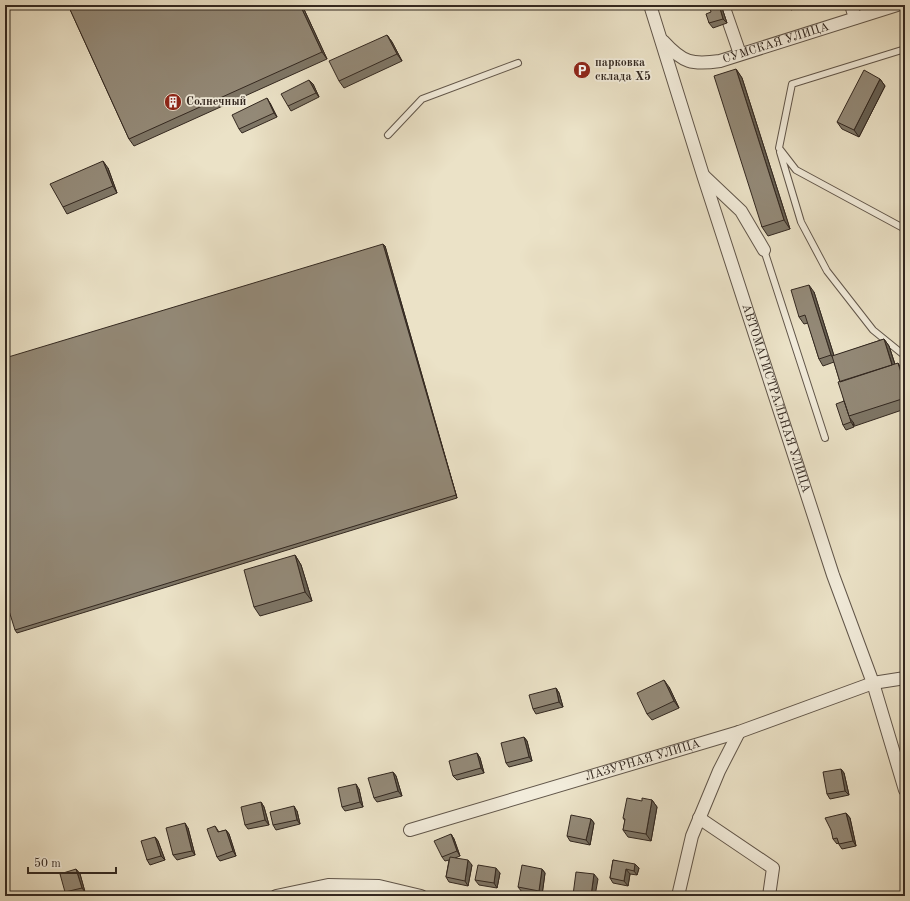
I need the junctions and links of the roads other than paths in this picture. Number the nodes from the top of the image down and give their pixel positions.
1 (650, 5) edge
2 (724, 5) edge
3 (851, 5) edge
4 (897, 5) edge
5 (854, 18) junction
6 (661, 39) junction
7 (905, 49) edge
8 (740, 54) junction
9 (518, 63) dead end
10 (388, 135) dead end
11 (779, 148) junction
12 (703, 175) junction
13 (905, 229) edge
14 (764, 250) joint
15 (905, 356) edge
16 (825, 438) dead end
17 (905, 678) edge
18 (873, 683) junction
19 (739, 732) junction
20 (905, 790) edge
21 (699, 818) junction
22 (410, 830) dead end
23 (276, 896) edge
24 (421, 896) edge
25 (678, 896) edge
26 (769, 896) edge

1 - 6 street, АВТОМАГИСТРАЛЬНАЯ УЛИЦА
2 - 8 street
3 - 5 street
4 - 5 street, СУМСКАЯ УЛИЦА
5 - 8 street, СУМСКАЯ УЛИЦА
6 - 8 street, СУМСКАЯ УЛИЦА
6 - 12 street, АВТОМАГИСТРАЛЬНАЯ УЛИЦА
7 - 11 lane
9 - 10 lane
11 - 13 lane
11 - 15 lane
12 - 14 street
12 - 18 street, АВТОМАГИСТРАЛЬНАЯ УЛИЦА
14 - 16 lane
17 - 18 street, ЛАЗУРНАЯ УЛИЦА
18 - 19 street, ЛАЗУРНАЯ УЛИЦА
18 - 20 street, АВТОМАГИСТРАЛЬНАЯ УЛИЦА
19 - 21 street
19 - 22 street, ЛАЗУРНАЯ УЛИЦА
21 - 25 street
21 - 26 street
23 - 24 street

